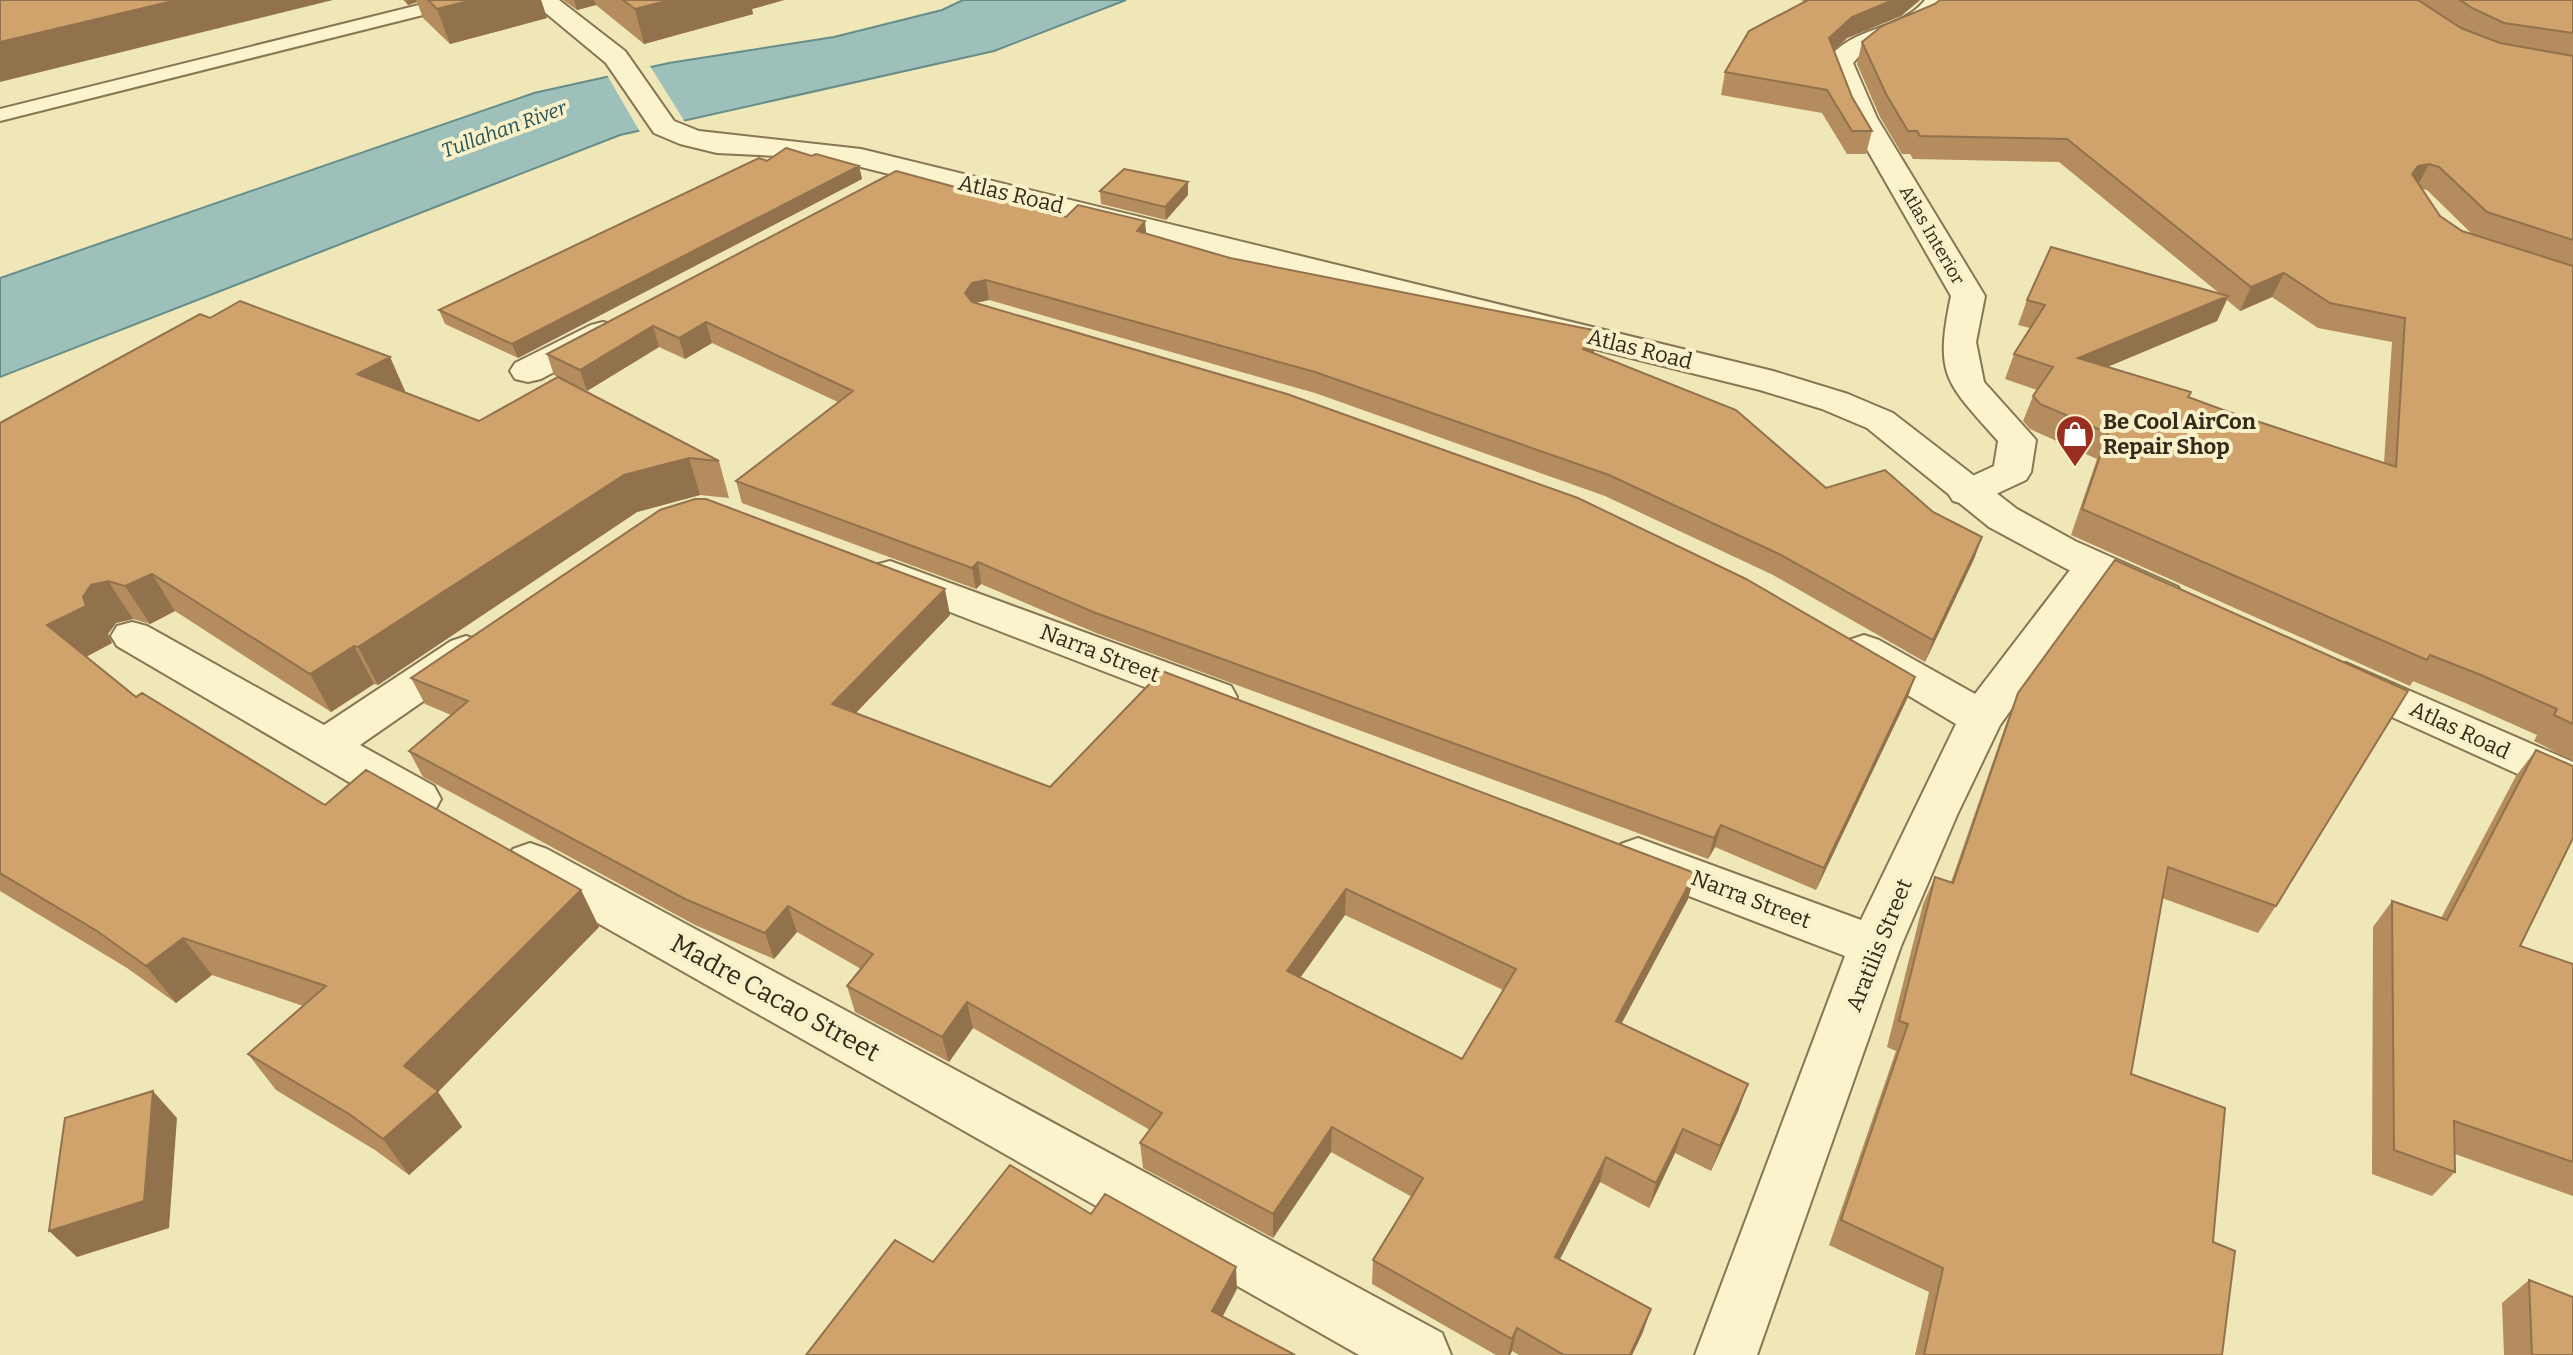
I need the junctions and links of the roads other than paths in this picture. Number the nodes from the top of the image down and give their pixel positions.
1 (461, 0) edge
2 (543, 0) edge
3 (1938, 0) edge
4 (0, 115) edge
5 (909, 170) junction
6 (866, 192) edge
7 (626, 319) edge
8 (528, 371) dead end
9 (1967, 493) junction
10 (853, 560) edge
11 (2094, 566) junction
12 (2195, 611) edge
13 (495, 631) edge
14 (1836, 634) edge
15 (132, 636) dead end
16 (2310, 662) edge
17 (1253, 711) edge
18 (1981, 718) junction
19 (324, 747) junction
20 (2573, 782) edge
21 (1594, 840) edge
22 (1875, 946) junction
23 (1420, 1355) edge
24 (1726, 1355) edge

1 - 4 lane
2 - 5 street, Atlas Road
3 - 9 street, Atlas Interior
5 - 6 street
5 - 9 street, Atlas Road
7 - 8 street
9 - 11 street, Atlas Road
10 - 17 street, Narra Street
11 - 12 street, Atlas Road
11 - 18 street, Aratilis Street
13 - 19 street
14 - 18 street
15 - 19 street, Madre Cacao Street
16 - 20 street, Atlas Road
18 - 22 street, Aratilis Street
19 - 23 street, Madre Cacao Street
21 - 22 street, Narra Street
22 - 24 street, Aratilis Street

